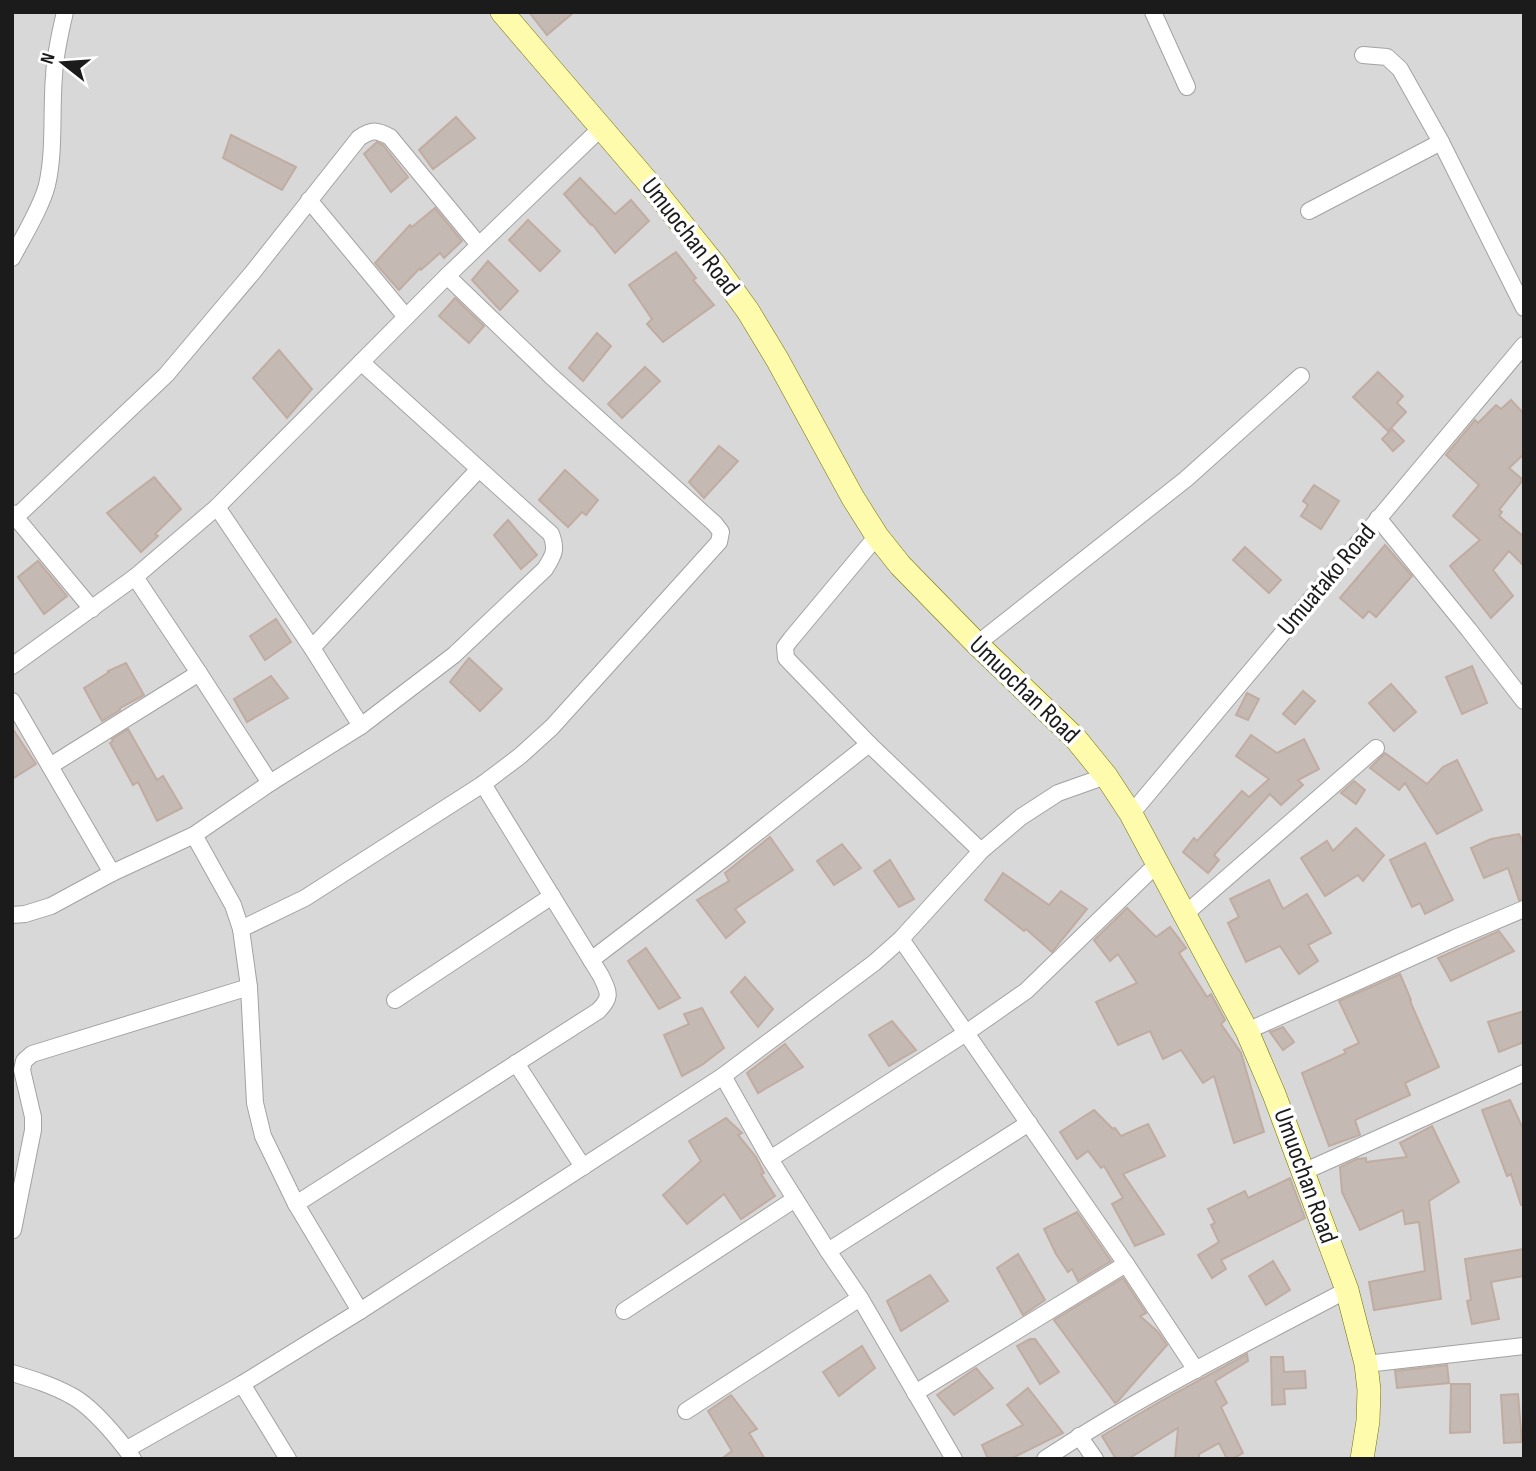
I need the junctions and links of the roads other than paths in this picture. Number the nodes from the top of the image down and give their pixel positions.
1 (65, 12) edge
2 (502, 12) edge
3 (1153, 12) edge
4 (1363, 55) dead end
5 (1187, 88) dead end
6 (601, 128) junction
7 (1441, 142) junction
8 (309, 200) junction
9 (1309, 211) dead end
10 (479, 245) junction
11 (12, 258) edge
12 (447, 276) junction
13 (1524, 308) edge
14 (406, 317) junction
15 (1524, 345) edge
16 (361, 362) junction
17 (1301, 376) dead end
18 (479, 469) junction
19 (217, 507) junction
20 (14, 515) edge
21 (1378, 518) junction
22 (877, 536) junction
23 (135, 577) junction
24 (92, 609) junction
25 (976, 644) junction
26 (312, 648) junction
27 (12, 666) edge
28 (199, 673) junction
29 (12, 701) edge
30 (1524, 701) edge
31 (361, 726) junction
32 (869, 744) junction
33 (1376, 748) dead end
34 (50, 766) junction
35 (1106, 776) junction
36 (270, 783) junction
37 (483, 784) junction
38 (1131, 814) junction
39 (194, 835) junction
40 (981, 851) junction
41 (1157, 864) junction
42 (112, 873) junction
43 (552, 896) junction
44 (1524, 909) edge
45 (12, 915) edge
46 (1184, 915) junction
47 (242, 929) junction
48 (901, 939) junction
49 (592, 960) junction
50 (249, 987) junction
51 (395, 1000) dead end
52 (1247, 1031) junction
53 (966, 1033) junction
54 (516, 1063) junction
55 (1524, 1073) edge
56 (723, 1076) junction
57 (1028, 1123) junction
58 (770, 1159) junction
59 (583, 1167) junction
60 (1303, 1172) junction
61 (795, 1199) junction
62 (296, 1204) junction
63 (13, 1230) edge
64 (828, 1251) junction
65 (1126, 1264) junction
66 (1347, 1290) junction
67 (860, 1298) junction
68 (360, 1311) junction
69 (624, 1311) dead end
70 (1524, 1346) edge
71 (1366, 1364) junction
72 (1196, 1370) junction
73 (12, 1374) edge
74 (242, 1384) junction
75 (915, 1393) junction
76 (687, 1411) dead end
77 (1079, 1436) junction
78 (130, 1454) edge
79 (288, 1459) edge
80 (954, 1459) edge
81 (1045, 1459) edge
82 (1095, 1459) edge
83 (1362, 1459) edge

1 - 11 street
2 - 6 street, Umuochan Road
3 - 5 street
4 - 7 street
6 - 10 street
6 - 22 street, Umuochan Road
7 - 9 street
7 - 13 street
8 - 10 street
8 - 14 street
8 - 20 street
10 - 12 street
12 - 14 street
12 - 37 street
14 - 16 street
15 - 21 street, Umuatako Road
16 - 18 street
16 - 19 street
17 - 25 street
18 - 26 street
18 - 31 street
19 - 23 street
19 - 26 street
20 - 24 street
21 - 30 street
21 - 38 street, Umuatako Road
22 - 25 street, Umuochan Road
22 - 32 street
23 - 24 street
23 - 28 street
24 - 27 street
25 - 35 street, Umuochan Road
26 - 31 street
28 - 34 street
28 - 36 street
29 - 34 street
31 - 36 street
32 - 40 street
32 - 49 street
33 - 46 street
34 - 42 street
35 - 38 street, Umuochan Road
35 - 40 street
36 - 39 street
37 - 43 street
37 - 47 street
38 - 41 street, Umuochan Road
39 - 42 street
39 - 47 street
40 - 48 street
41 - 46 street, Umuochan Road
41 - 53 street
42 - 45 street
43 - 49 street
43 - 51 street
44 - 52 street
46 - 52 street, Umuochan Road
47 - 50 street
48 - 53 street
48 - 56 street
49 - 54 street
50 - 62 street
50 - 63 street
52 - 60 street, Umuochan Road
53 - 57 street
53 - 58 street
54 - 59 street
54 - 62 street
55 - 60 street
56 - 58 street
56 - 59 street
57 - 64 street
57 - 65 street
58 - 61 street
59 - 68 street
60 - 66 street, Umuochan Road
61 - 64 street
61 - 69 street
62 - 68 street
64 - 67 street
65 - 72 street
65 - 75 street
66 - 71 street, Umuochan Road
66 - 72 street
67 - 75 street
67 - 76 street
68 - 74 street
70 - 71 street
71 - 83 street, Umuochan Road
72 - 77 street
73 - 78 street
74 - 78 street
74 - 79 street
75 - 80 street
77 - 81 street
77 - 82 street

